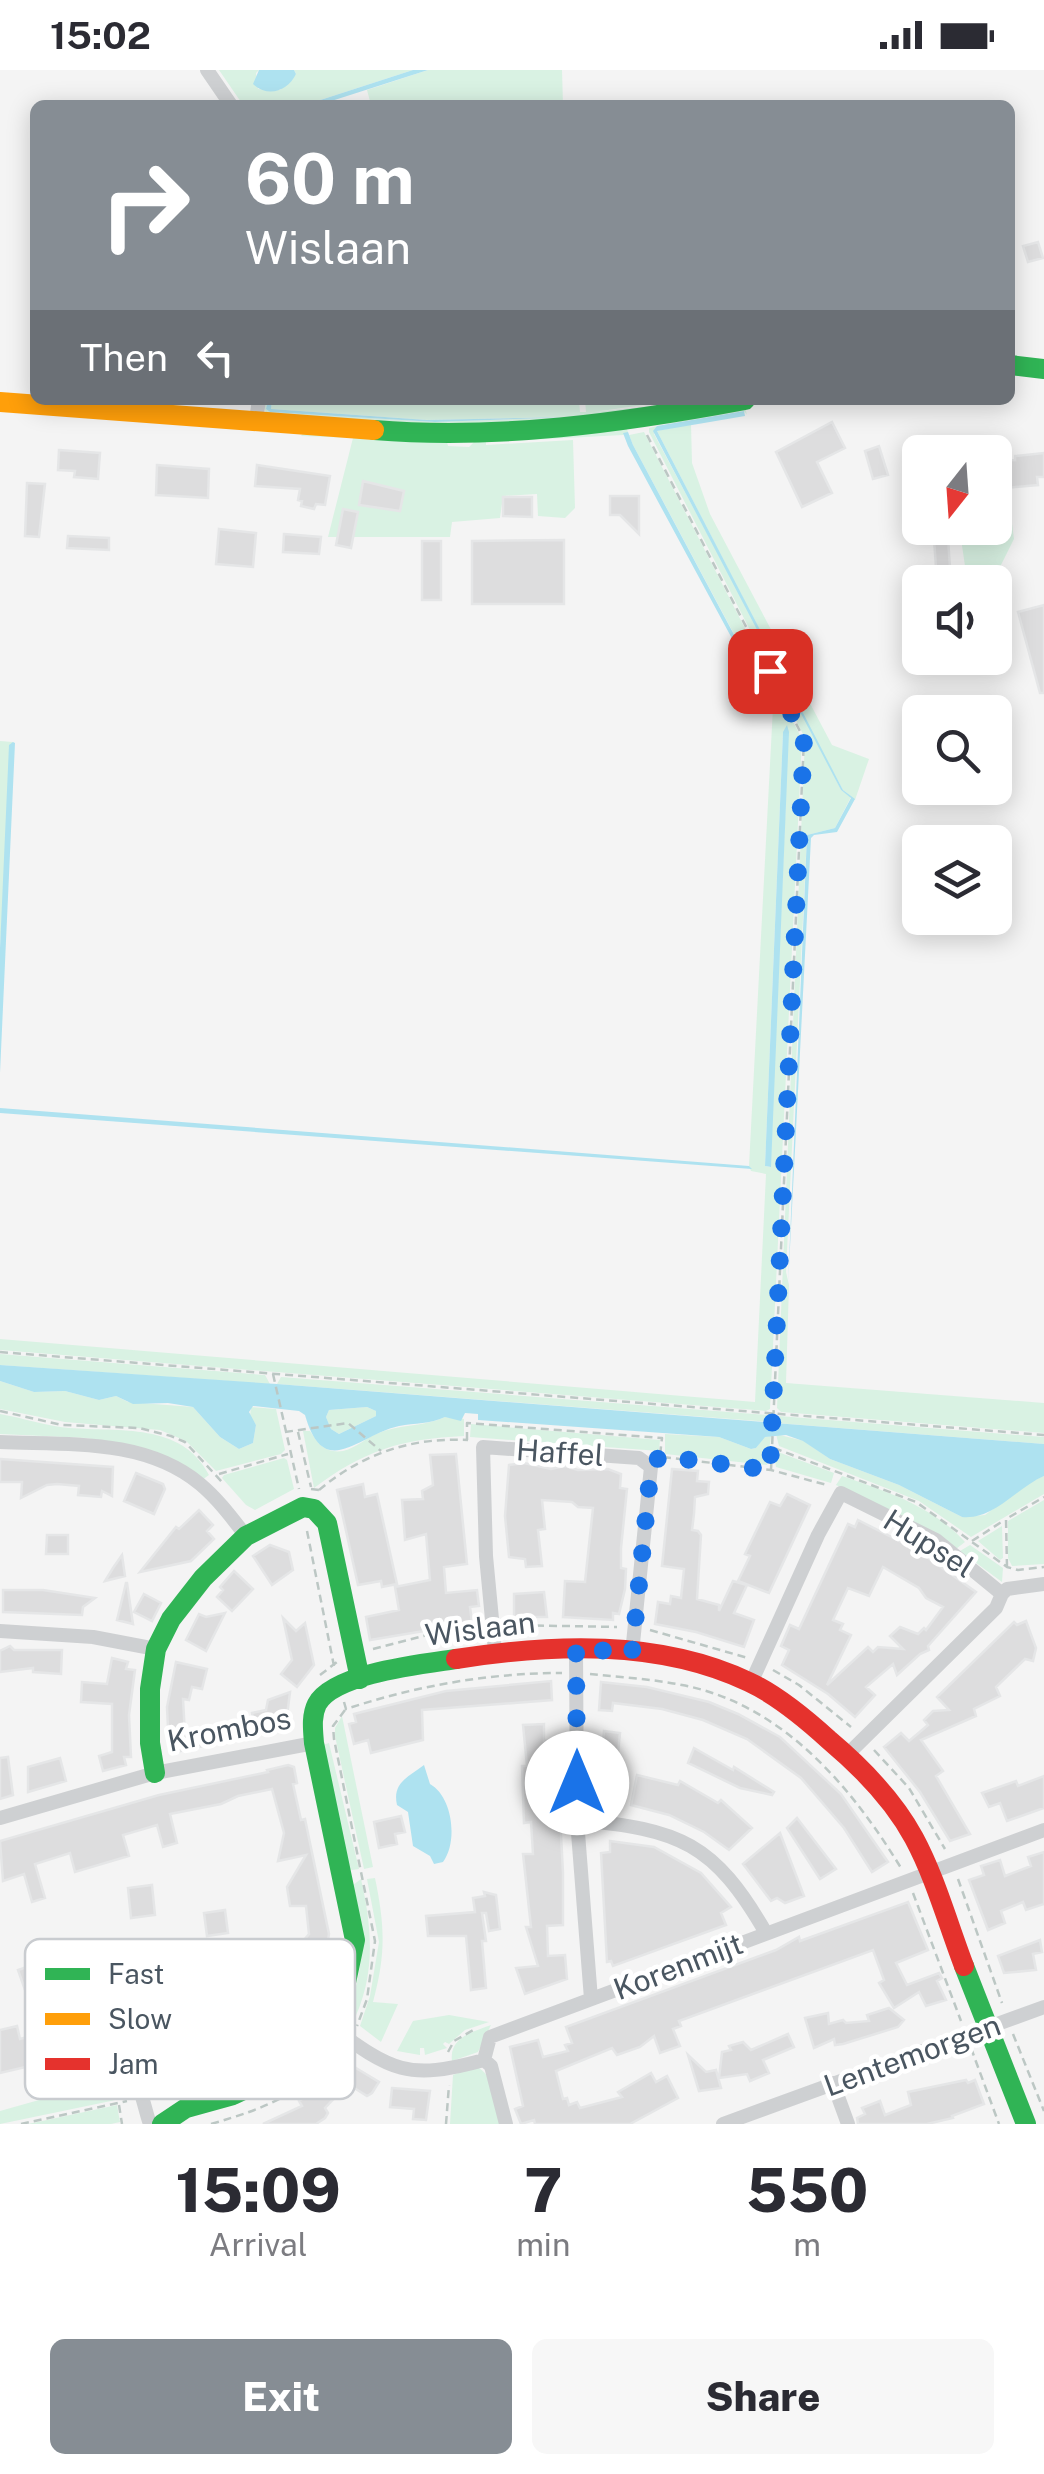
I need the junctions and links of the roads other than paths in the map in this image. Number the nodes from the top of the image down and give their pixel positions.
1 (207, 70) edge
2 (228, 100) edge
3 (1015, 366) edge
4 (1044, 369) edge
5 (0, 402) edge
6 (30, 403) edge
7 (96, 405) edge
8 (718, 405) edge
9 (257, 410) edge
10 (0, 1442) edge
11 (246, 1536) junction
12 (1044, 1584) edge
13 (1002, 1594) junction
14 (0, 1631) edge
15 (576, 1648) junction
16 (156, 1649) junction
17 (495, 1651) junction
18 (632, 1653) junction
19 (360, 1679) junction
20 (751, 1682) junction
21 (314, 1743) junction
22 (856, 1746) junction
23 (155, 1773) junction
24 (0, 1818) edge
25 (577, 1820) junction
26 (1044, 1830) edge
27 (930, 1872) junction
28 (766, 1933) junction
29 (355, 1939) edge
30 (590, 1999) junction
31 (1044, 2007) edge
32 (990, 2027) junction
33 (355, 2045) edge
34 (484, 2060) junction
35 (833, 2083) junction
36 (141, 2099) edge
37 (219, 2099) edge
38 (150, 2124) edge
39 (162, 2124) edge
40 (506, 2124) edge
41 (723, 2124) edge
42 (848, 2124) edge
43 (1026, 2124) edge

1 - 2 street
3 - 4 street
5 - 6 street
7 - 9 street
8 - 9 street
10 - 11 street
11 - 16 street, Krombos
11 - 19 street, Krombos
12 - 13 street
13 - 20 street, Hupsel
13 - 22 street, Hupsel
14 - 16 street
15 - 17 street, Wislaan
15 - 18 street, Wislaan
15 - 25 street, Korenmijt
16 - 23 street, Krombos
17 - 18 street, Haffel
17 - 19 street, Wislaan
18 - 20 street, Wislaan
19 - 21 street, Wislaan
20 - 22 street, Wislaan
21 - 23 street, Krombos
21 - 29 street
22 - 27 street, Wislaan
23 - 24 street, Krombos
25 - 28 street, Korenmijt
25 - 30 street, Korenmijt
26 - 27 street, Korenmijt
27 - 28 street, Korenmijt
27 - 32 street, Wislaan
28 - 30 street, Korenmijt
30 - 34 street, Korenmijt
31 - 32 street, Lentemorgen
32 - 35 street, Lentemorgen
32 - 43 street, Wislaan
33 - 34 street
34 - 40 street
35 - 41 street, Lentemorgen
35 - 42 street
36 - 38 street
37 - 39 street

